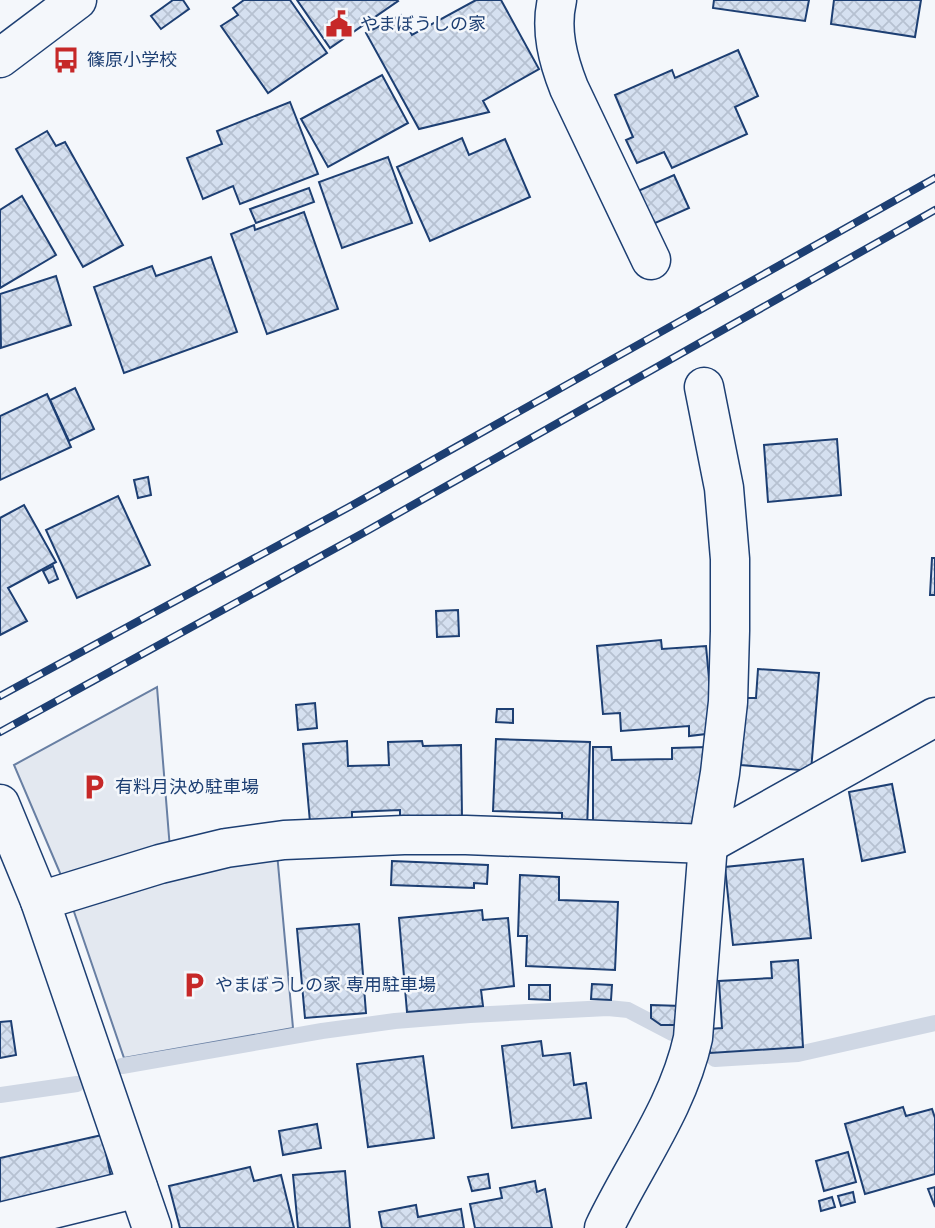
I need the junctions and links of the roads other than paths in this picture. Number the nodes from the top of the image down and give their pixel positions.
1 (77, 0) edge
2 (556, 0) edge
3 (0, 58) edge
4 (651, 261) dead end
5 (704, 387) dead end
6 (935, 717) edge
7 (0, 804) edge
8 (708, 844) junction
9 (40, 901) junction
10 (138, 1188) junction
11 (0, 1222) edge
12 (152, 1228) edge
13 (604, 1228) edge

1 - 3 street
2 - 4 street
5 - 8 street
6 - 8 street
7 - 9 street
8 - 9 street
8 - 13 street
9 - 10 street
10 - 11 street
10 - 12 street

